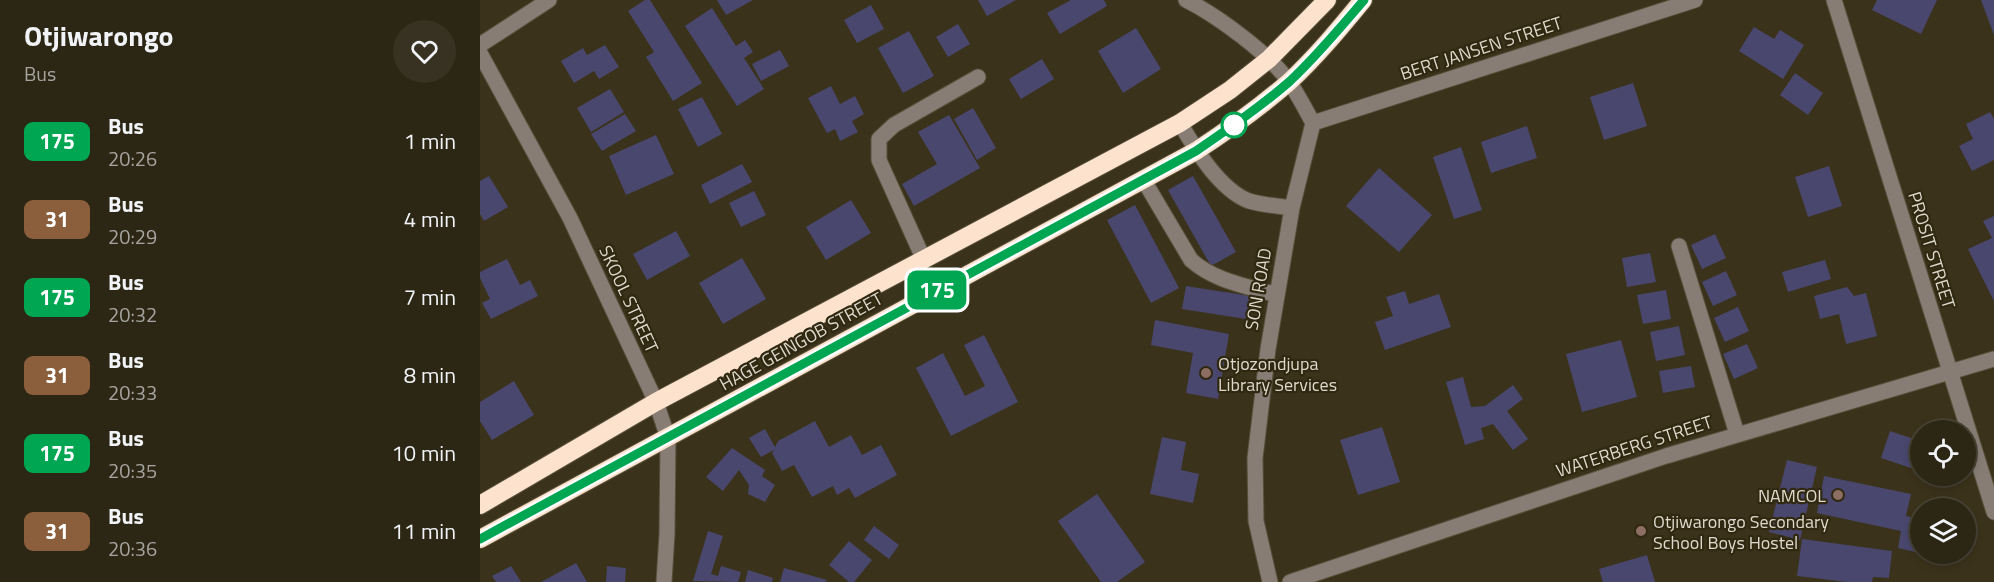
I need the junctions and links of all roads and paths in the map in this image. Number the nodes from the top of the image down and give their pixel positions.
1 (549, 0) edge
2 (1186, 0) edge
3 (1327, 0) edge
4 (1364, 0) edge
5 (1695, 0) edge
6 (1834, 0) edge
7 (480, 45) edge
8 (480, 53) edge
9 (1269, 59) junction
10 (978, 77) dead end
11 (1289, 81) junction
12 (1180, 123) junction
13 (1313, 123) junction
14 (1196, 151) junction
15 (1099, 167) junction
16 (1143, 178) junction
17 (1113, 194) junction
18 (1292, 208) junction
19 (1679, 246) dead end
20 (924, 260) junction
21 (1277, 295) junction
22 (1994, 359) edge
23 (1950, 372) junction
24 (656, 402) junction
25 (1737, 434) junction
26 (668, 438) junction
27 (541, 470) junction
28 (555, 497) junction
29 (480, 505) edge
30 (1994, 512) edge
31 (480, 539) edge
32 (664, 582) edge
33 (1270, 582) edge
34 (1290, 582) edge

1 - 7 street
2 - 9 street
3 - 9 highway, HAGE GEINGOB STREET
4 - 11 highway, HAGE GEINGOB STREET
5 - 13 street, BERT JANSEN STREET
6 - 23 street, PROSIT STREET
8 - 24 street, SKOOL STREET
9 - 11 street
9 - 12 highway, HAGE GEINGOB STREET
10 - 20 street
11 - 13 street
11 - 14 highway, HAGE GEINGOB STREET
12 - 14 street
12 - 15 highway, HAGE GEINGOB STREET
13 - 18 street, SON ROAD
14 - 16 highway, HAGE GEINGOB STREET
14 - 18 street
15 - 17 highway
15 - 20 highway, HAGE GEINGOB STREET
16 - 17 highway, HAGE GEINGOB STREET
16 - 21 street
17 - 26 highway, HAGE GEINGOB STREET
18 - 21 street, SON ROAD
19 - 25 street
20 - 24 highway, HAGE GEINGOB STREET
21 - 33 street, SON ROAD
22 - 23 street, WATERBERG STREET
23 - 25 street, WATERBERG STREET
23 - 30 street, PROSIT STREET
24 - 26 street, SKOOL STREET
24 - 27 highway, HAGE GEINGOB STREET
25 - 34 street, WATERBERG STREET
26 - 28 highway, HAGE GEINGOB STREET
26 - 32 street, SKOOL STREET
27 - 28 highway
27 - 29 highway, HAGE GEINGOB STREET
28 - 31 highway, HAGE GEINGOB STREET

